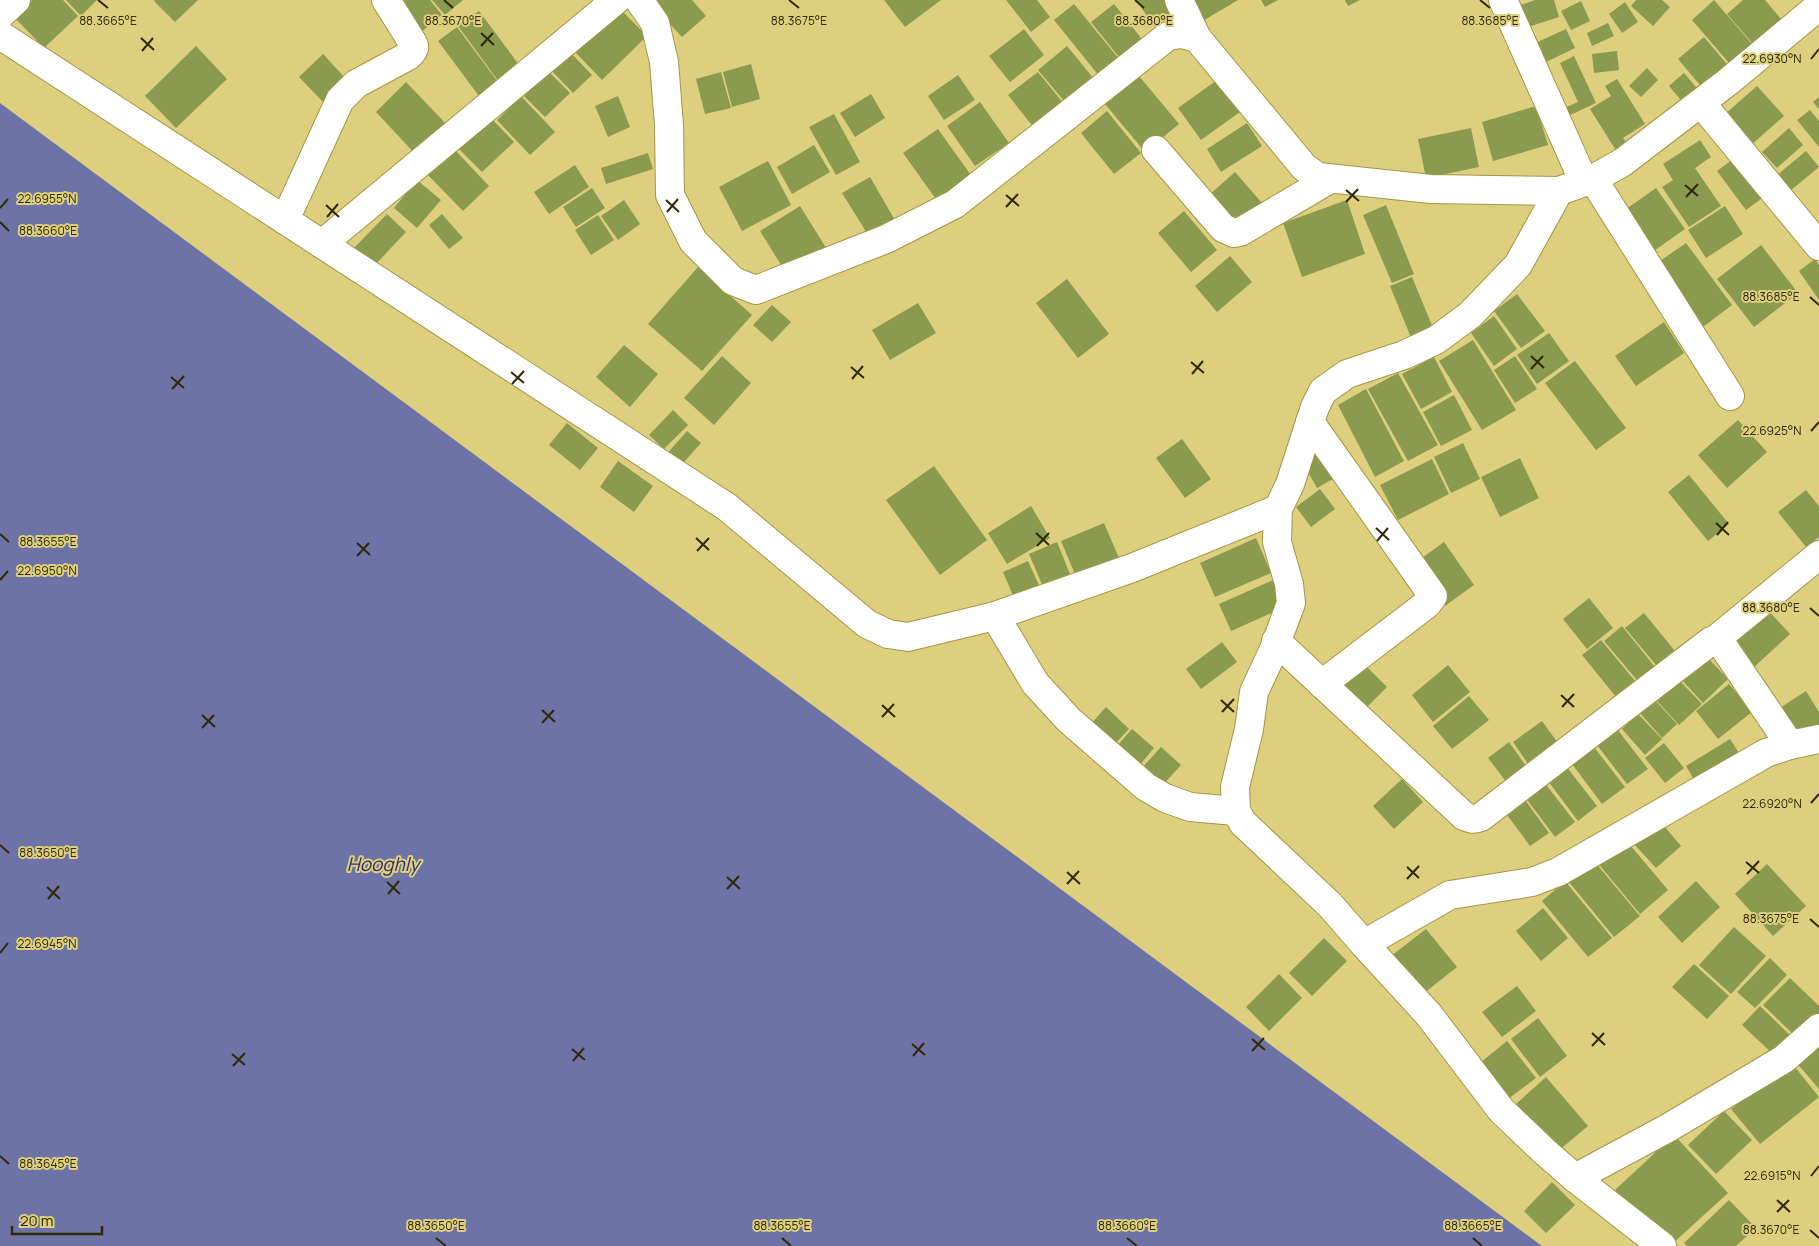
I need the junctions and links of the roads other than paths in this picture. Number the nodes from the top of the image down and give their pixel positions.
1 (16, 0) edge
2 (386, 0) edge
3 (616, 0) edge
4 (639, 0) edge
5 (1179, 0) edge
6 (1503, 0) edge
7 (1819, 6) edge
8 (0, 15) edge
9 (0, 35) edge
10 (1197, 38) junction
11 (1701, 102) junction
12 (1156, 150) dead end
13 (1330, 179) junction
14 (1579, 184) junction
15 (285, 220) junction
16 (322, 244) junction
17 (1819, 246) edge
18 (1730, 396) dead end
19 (1310, 422) junction
20 (1278, 508) junction
21 (1819, 555) edge
22 (995, 616) junction
23 (1715, 640) junction
24 (1276, 641) junction
25 (1322, 684) junction
26 (1819, 739) edge
27 (1790, 745) junction
28 (1236, 811) junction
29 (1364, 944) junction
30 (1819, 1029) edge
31 (1575, 1178) junction
32 (1662, 1246) edge

1 - 8 street
2 - 15 street
3 - 16 street
4 - 10 street
5 - 10 street
6 - 14 street
7 - 11 street
9 - 15 street
10 - 13 street
11 - 14 street
11 - 17 street
12 - 13 street
13 - 14 street
14 - 18 street
14 - 19 street
15 - 16 street
16 - 22 street
19 - 20 street
19 - 25 street
20 - 22 street
20 - 24 street
21 - 23 street
22 - 28 street
23 - 25 street
23 - 27 street
24 - 25 street
24 - 28 street
26 - 27 street
27 - 29 street
28 - 29 street
29 - 31 street
30 - 31 street
31 - 32 street

